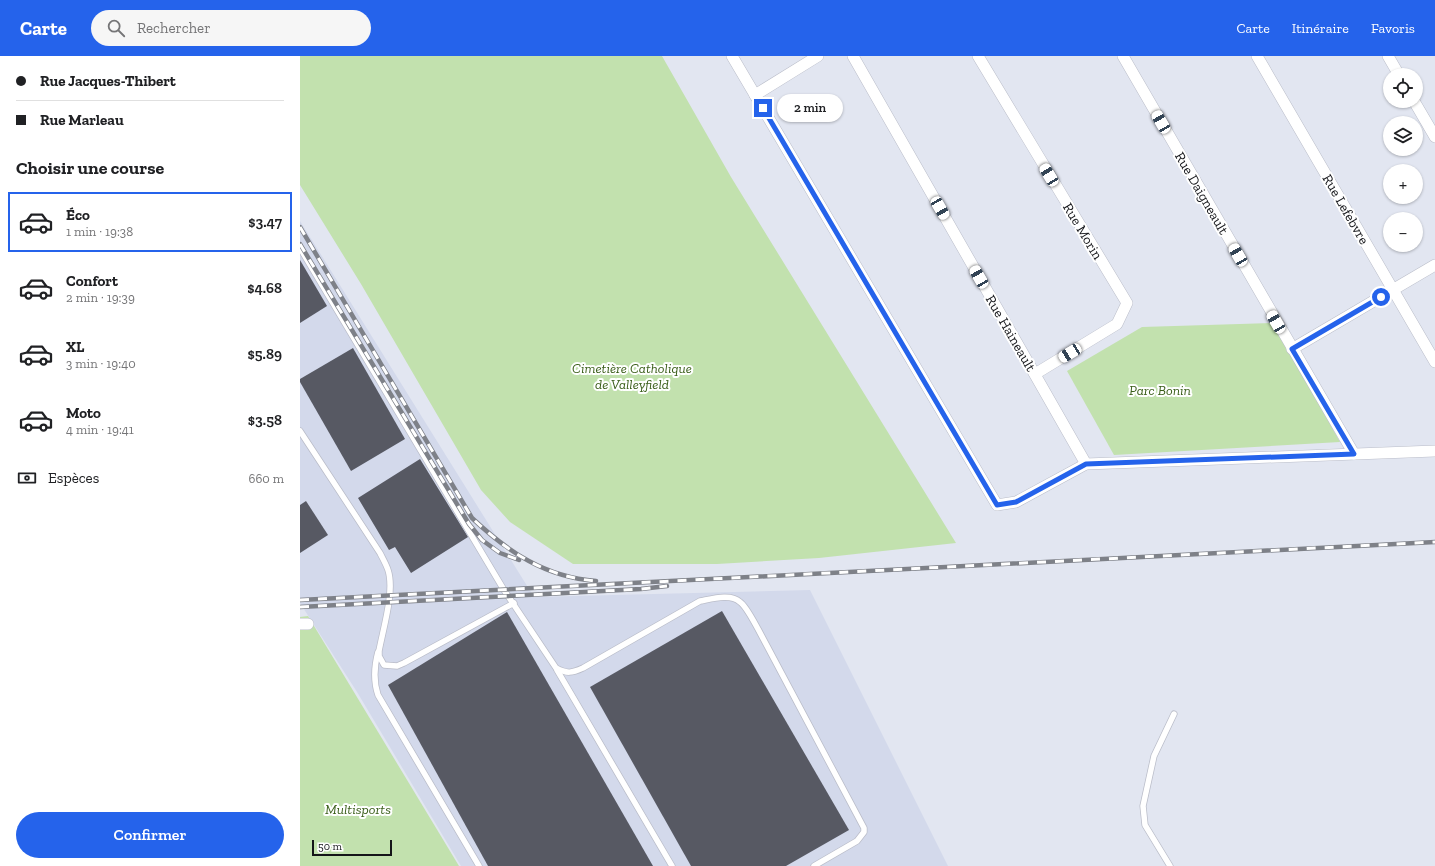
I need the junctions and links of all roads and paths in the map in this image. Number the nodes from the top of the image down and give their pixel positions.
1 (732, 56) edge
2 (818, 56) edge
3 (853, 56) edge
4 (978, 56) edge
5 (1123, 56) edge
6 (1257, 56) edge
7 (1388, 56) edge
8 (1395, 68) edge
9 (755, 95) junction
10 (1418, 108) edge
11 (1435, 137) edge
12 (300, 248) edge
13 (1435, 265) edge
14 (1393, 290) junction
15 (1292, 349) junction
16 (1435, 362) edge
17 (1035, 374) junction
18 (300, 431) edge
19 (1435, 451) edge
20 (1354, 454) junction
21 (1086, 464) junction
22 (514, 603) junction
23 (380, 642) junction
24 (556, 668) junction
25 (1174, 714) dead end
26 (479, 866) edge
27 (672, 866) edge
28 (814, 866) edge
29 (1170, 866) edge

1 - 9 street
2 - 9 street
3 - 17 street, Rue Haineault
4 - 17 street, Rue Morin
5 - 15 street, Rue Daigneault
6 - 14 street, Rue Lefebvre
7 - 8 street
9 - 21 street
10 - 11 street
12 - 22 lane
13 - 14 street
14 - 15 street
14 - 16 street, Rue Lefebvre
15 - 20 street, Rue Daigneault
17 - 21 street, Rue Haineault
18 - 23 lane
19 - 20 street
20 - 21 street
22 - 23 lane
22 - 24 lane
23 - 26 lane
24 - 27 lane
24 - 28 lane
25 - 29 lane

